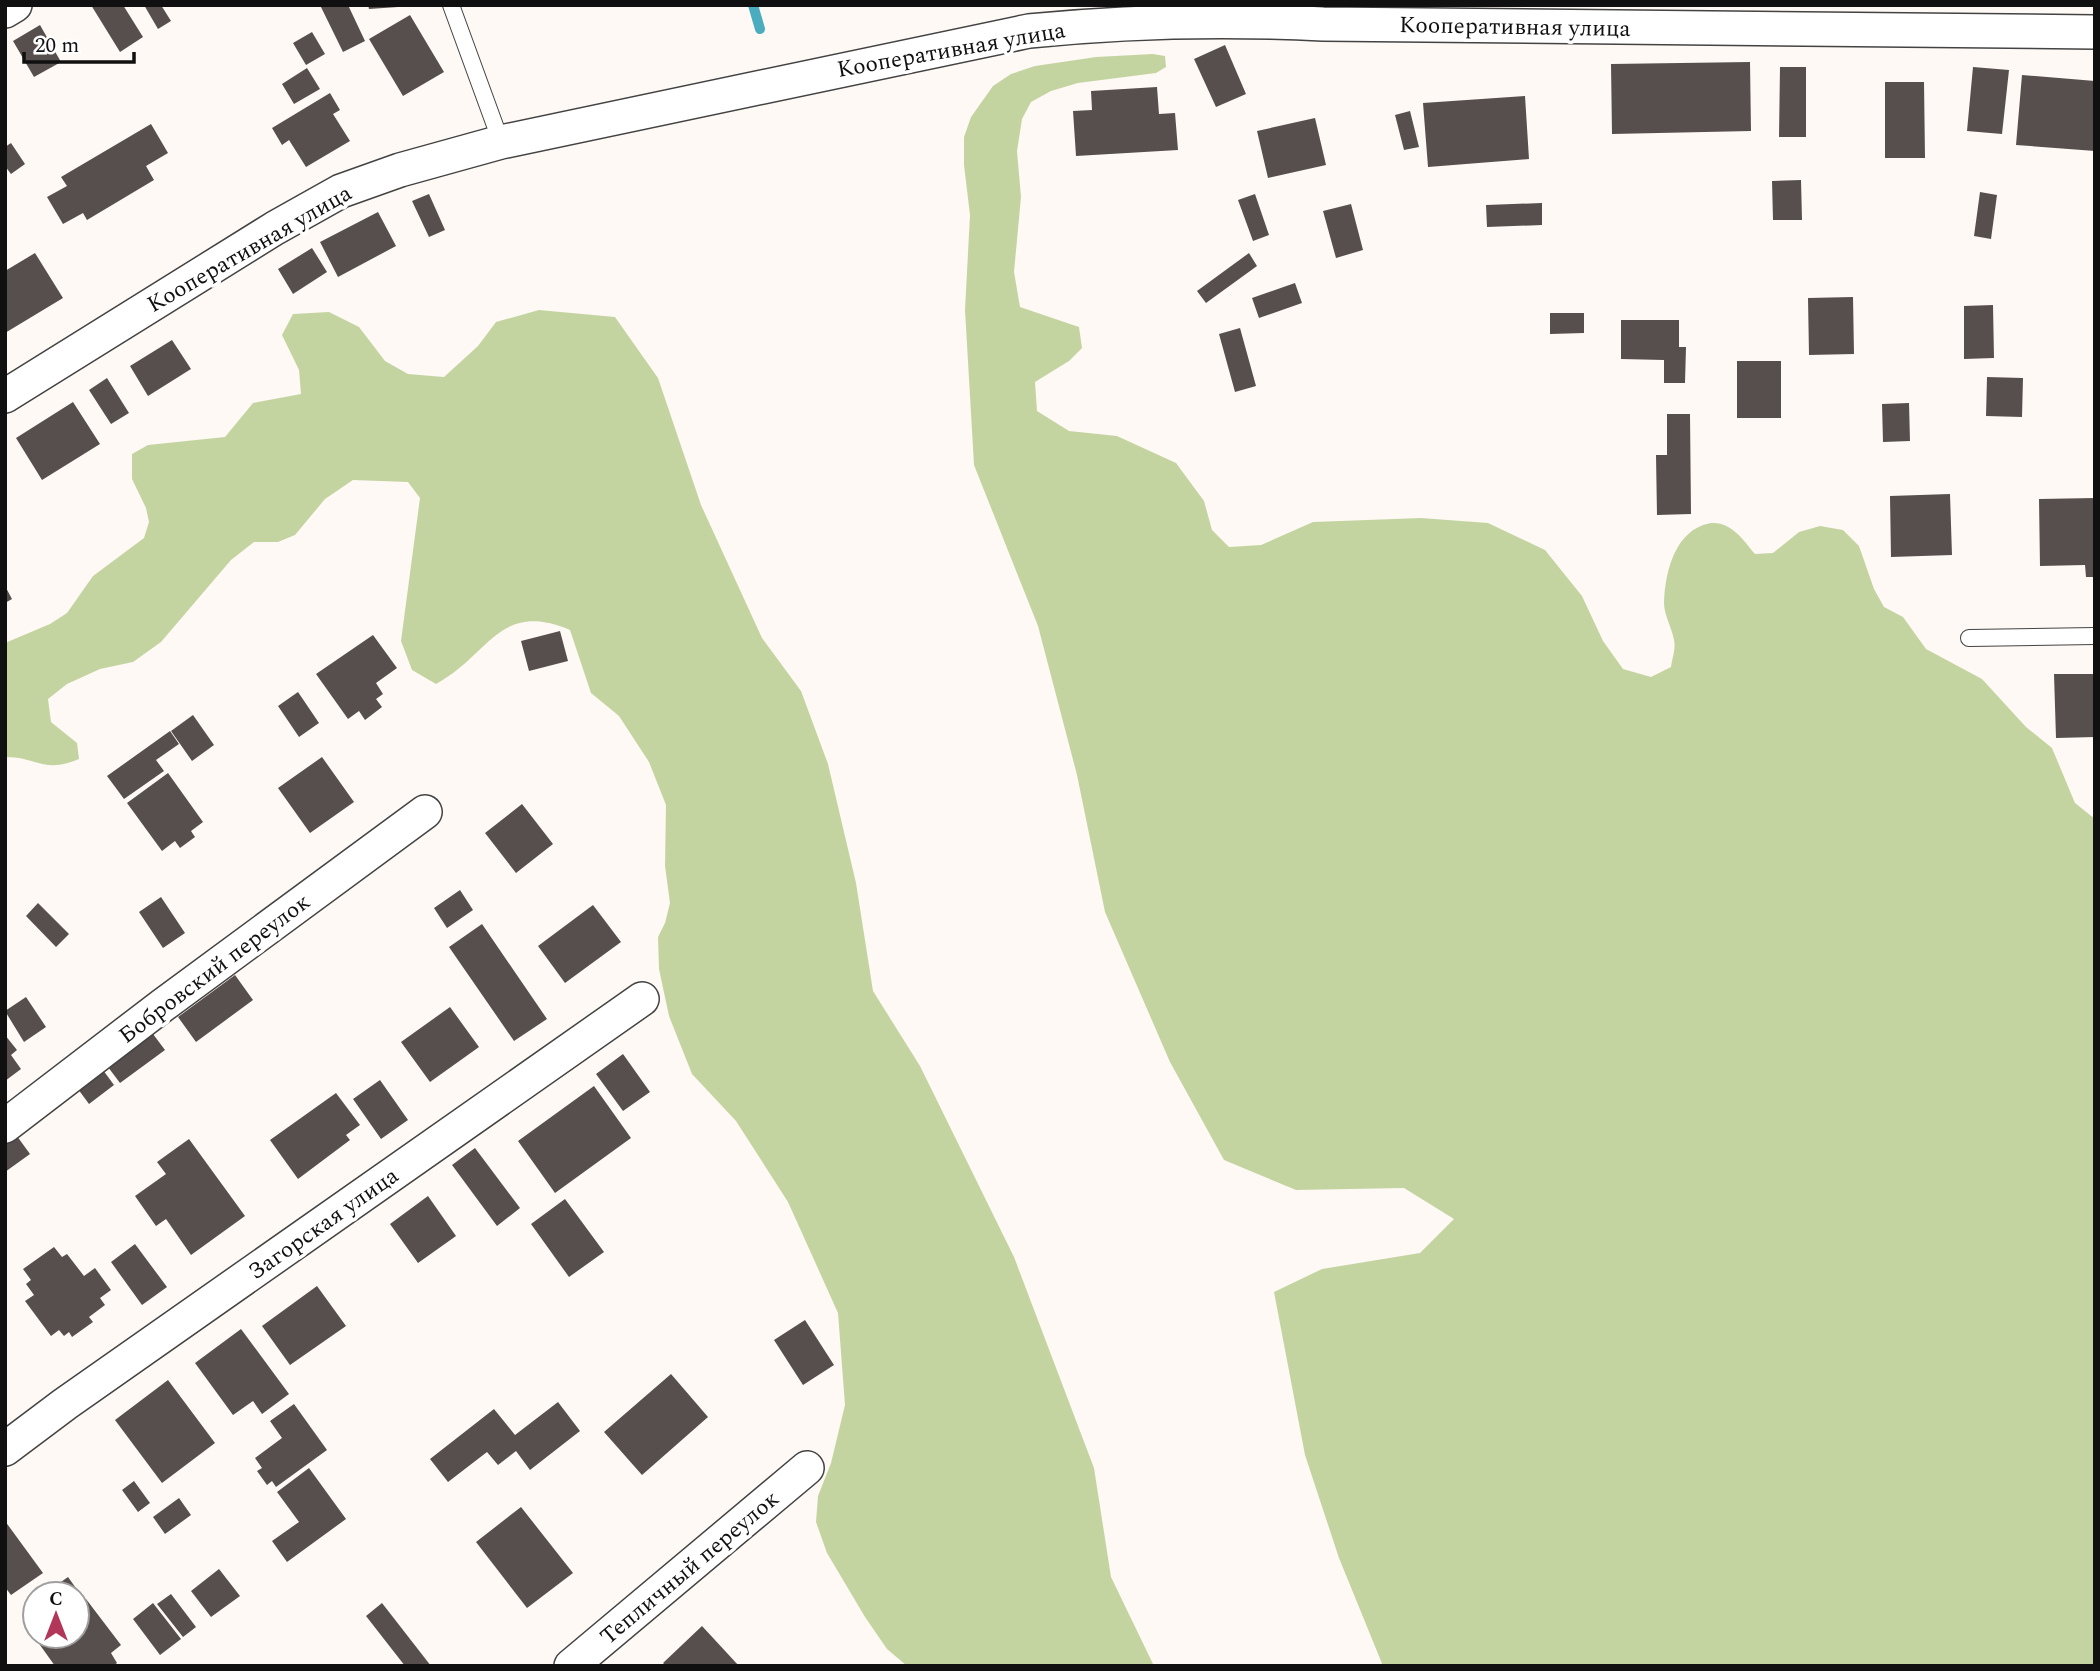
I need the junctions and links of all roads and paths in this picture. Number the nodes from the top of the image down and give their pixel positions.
1 (15, 5) edge
2 (451, 5) edge
3 (5, 11) edge
4 (1323, 15) edge
5 (2095, 32) edge
6 (501, 142) junction
7 (5, 396) edge
8 (2095, 636) edge
9 (1969, 638) dead end
10 (425, 812) dead end
11 (642, 999) dead end
12 (5, 1126) edge
13 (5, 1449) edge
14 (807, 1468) dead end
15 (570, 1666) edge

1 - 3 street
2 - 6 lane
4 - 5 street, Кооперативная улица
4 - 6 street, Кооперативная улица
6 - 7 street, Кооперативная улица
8 - 9 lane
10 - 12 street, Бобровский переулок
11 - 13 street, Загорская улица
14 - 15 street, Тепличный переулок

